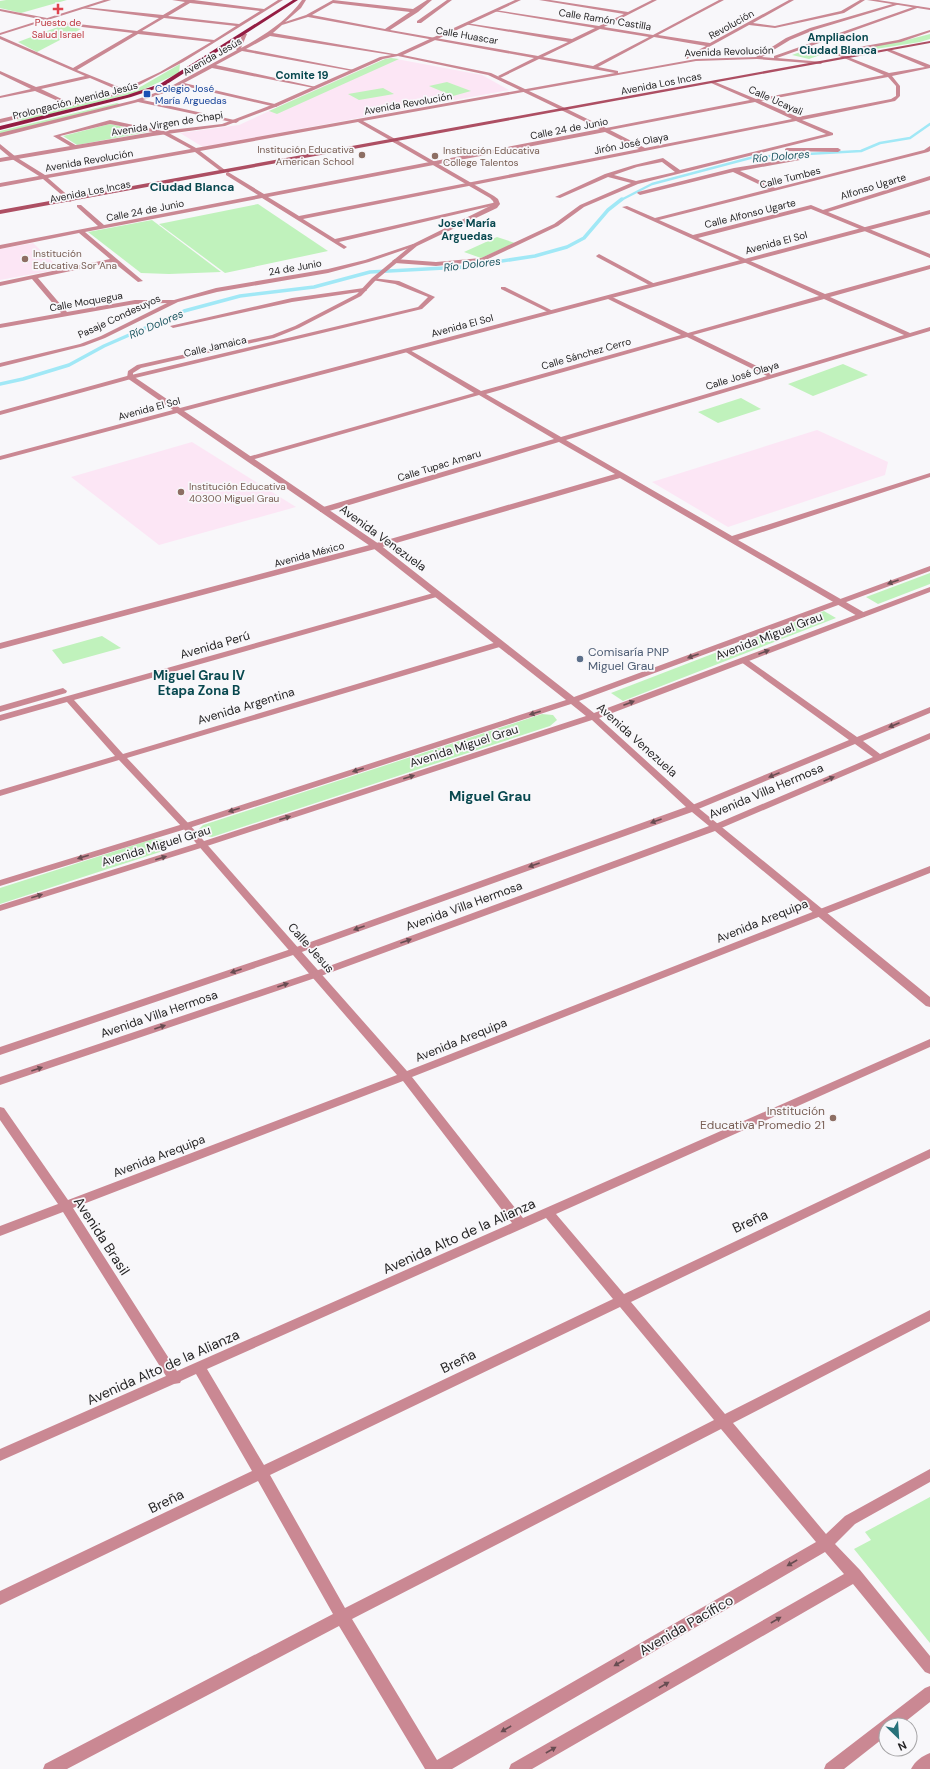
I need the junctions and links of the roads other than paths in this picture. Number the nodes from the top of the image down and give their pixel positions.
1 (109, 0) edge
2 (174, 0) edge
3 (280, 0) edge
4 (296, 0) edge
5 (304, 0) edge
6 (430, 0) edge
7 (450, 0) edge
8 (519, 0) edge
9 (541, 0) edge
10 (655, 0) edge
11 (722, 0) edge
12 (792, 0) edge
13 (863, 0) edge
14 (869, 0) edge
15 (893, 0) edge
16 (190, 1) edge
17 (334, 1) edge
18 (898, 4) junction
19 (930, 6) edge
20 (918, 7) junction
21 (83, 8) junction
22 (930, 9) edge
23 (0, 10) edge
24 (264, 10) junction
25 (416, 11) junction
26 (495, 11) junction
27 (629, 13) junction
28 (308, 16) junction
29 (163, 17) junction
30 (42, 20) junction
31 (419, 22) dead end
32 (281, 24) junction
33 (466, 24) junction
34 (749, 24) junction
35 (239, 25) junction
36 (602, 27) junction
37 (384, 31) junction
38 (930, 31) edge
39 (271, 32) junction
40 (136, 33) junction
41 (0, 34) edge
42 (245, 34) junction
43 (655, 36) junction
44 (434, 39) junction
45 (215, 41) junction
46 (573, 41) junction
47 (930, 42) edge
48 (711, 45) junction
49 (241, 50) junction
50 (889, 50) junction
51 (398, 55) junction
52 (189, 57) junction
53 (541, 57) junction
54 (757, 58) junction
55 (772, 58) junction
56 (846, 58) junction
57 (679, 62) junction
58 (822, 63) junction
59 (929, 65) edge
60 (212, 66) junction
61 (594, 68) junction
62 (73, 70) junction
63 (352, 70) junction
64 (588, 71) dead end
65 (0, 72) edge
66 (183, 73) junction
67 (624, 73) junction
68 (582, 74) dead end
69 (889, 76) junction
70 (89, 77) junction
71 (500, 77) junction
72 (713, 82) junction
73 (181, 84) junction
74 (564, 84) junction
75 (314, 87) junction
76 (36, 89) junction
77 (124, 91) junction
78 (527, 91) junction
79 (0, 97) edge
80 (137, 101) junction
81 (756, 101) junction
82 (70, 105) junction
83 (276, 105) junction
84 (565, 110) junction
85 (0, 115) edge
86 (10, 119) junction
87 (797, 119) junction
88 (236, 121) junction
89 (359, 121) junction
90 (0, 122) edge
91 (20, 123) junction
92 (0, 128) edge
93 (606, 130) junction
94 (165, 133) junction
95 (0, 136) edge
96 (395, 141) junction
97 (0, 146) edge
98 (75, 147) junction
99 (930, 148) edge
100 (644, 149) junction
101 (773, 149) junction
102 (196, 150) junction
103 (838, 150) dead end
104 (14, 158) junction
105 (662, 158) dead end
106 (800, 158) dead end
107 (0, 160) edge
108 (434, 163) junction
109 (734, 170) junction
110 (679, 172) junction
111 (225, 173) junction
112 (607, 175) junction
113 (44, 177) junction
114 (930, 178) edge
115 (636, 183) junction
116 (469, 184) junction
117 (0, 185) edge
118 (776, 190) junction
119 (640, 193) dead end
120 (262, 196) junction
121 (558, 197) dead end
122 (70, 200) junction
123 (497, 203) junction
124 (79, 206) dead end
125 (625, 206) dead end
126 (0, 212) edge
127 (822, 212) junction
128 (930, 212) edge
129 (0, 217) edge
130 (298, 218) junction
131 (654, 220) junction
132 (104, 228) junction
133 (864, 229) junction
134 (81, 232) junction
135 (692, 237) junction
136 (334, 241) junction
137 (415, 245) junction
138 (0, 247) edge
139 (344, 247) dead end
140 (599, 256) dead end
141 (930, 256) edge
142 (113, 260) junction
143 (745, 261) junction
144 (393, 263) junction
145 (930, 267) edge
146 (34, 277) junction
147 (376, 278) junction
148 (140, 281) dead end
149 (0, 284) edge
150 (653, 285) junction
151 (503, 288) dead end
152 (364, 290) junction
153 (824, 296) junction
154 (608, 297) junction
155 (176, 301) junction
156 (552, 312) junction
157 (66, 315) junction
158 (0, 326) edge
159 (173, 326) dead end
160 (930, 330) edge
161 (687, 335) junction
162 (910, 335) junction
163 (406, 350) junction
164 (0, 365) edge
165 (773, 376) junction
166 (129, 377) junction
167 (480, 393) junction
168 (178, 410) junction
169 (0, 414) edge
170 (560, 440) junction
171 (0, 458) edge
172 (248, 458) junction
173 (621, 475) junction
174 (930, 475) edge
175 (323, 510) junction
176 (732, 539) junction
177 (376, 546) junction
178 (930, 568) edge
179 (930, 589) edge
180 (437, 594) junction
181 (840, 602) junction
182 (862, 615) junction
183 (500, 644) junction
184 (0, 646) edge
185 (744, 660) junction
186 (63, 691) dead end
187 (70, 699) junction
188 (572, 701) junction
189 (0, 709) edge
190 (930, 710) edge
191 (593, 717) junction
192 (0, 718) edge
193 (930, 736) edge
194 (856, 741) junction
195 (120, 756) junction
196 (880, 758) junction
197 (0, 793) edge
198 (693, 808) junction
199 (186, 826) junction
200 (716, 827) junction
201 (202, 845) junction
202 (930, 868) edge
203 (0, 883) edge
204 (0, 908) edge
205 (820, 912) junction
206 (295, 951) junction
207 (317, 974) junction
208 (930, 1003) edge
209 (930, 1043) edge
210 (0, 1051) edge
211 (405, 1076) junction
212 (0, 1081) edge
213 (0, 1111) edge
214 (930, 1153) edge
215 (65, 1205) junction
216 (548, 1212) junction
217 (521, 1225) junction
218 (0, 1231) edge
219 (621, 1300) junction
220 (930, 1315) edge
221 (199, 1368) junction
222 (175, 1379) junction
223 (723, 1421) junction
224 (0, 1455) edge
225 (261, 1473) junction
226 (930, 1475) edge
227 (826, 1544) junction
228 (855, 1575) junction
229 (0, 1598) edge
230 (342, 1617) junction
231 (930, 1667) edge
232 (930, 1692) edge
233 (899, 1717) edge
234 (878, 1733) edge
235 (930, 1760) edge
236 (51, 1769) edge
237 (435, 1769) edge
238 (517, 1769) edge
239 (832, 1769) edge
240 (919, 1769) edge

1 - 21 street
2 - 16 street
3 - 24 street
4 - 42 main road, Prolongación Avenida Jesús
5 - 32 street, Avenida Jesús
6 - 25 street
7 - 31 street
8 - 26 street
9 - 27 street
10 - 27 street
11 - 43 street
12 - 34 street, Revolución
13 - 34 street
14 - 18 street
15 - 19 street
16 - 24 street
16 - 29 street
17 - 25 street
17 - 28 street
18 - 20 street
18 - 54 street
20 - 22 street
20 - 55 street
21 - 29 street
21 - 30 street
23 - 30 street
24 - 35 street
25 - 37 street
26 - 33 street
26 - 36 street, Calle Ramón Castilla
27 - 36 street
28 - 32 street
28 - 37 street, Calle Huascar
29 - 35 street
29 - 40 street
30 - 40 street
30 - 41 street
32 - 39 street, Avenida Jesús
33 - 44 street
33 - 46 street
34 - 48 street, Revolución
35 - 45 street
36 - 43 street, Calle Ramón Castilla
36 - 46 street
37 - 44 street, Calle Huascar
38 - 56 street
39 - 49 street, Avenida Jesús
39 - 51 street, Avenida Virgen de Chapi
40 - 45 street
40 - 62 street
41 - 62 street
42 - 49 street
42 - 66 main road, Prolongación Avenida Jesús
43 - 48 street, Calle Ramón Castilla
43 - 61 street
44 - 51 street
44 - 53 street, Calle Huascar
45 - 52 street
46 - 53 street
47 - 50 main road, Avenida Los Incas
48 - 57 street, Revolución
49 - 60 street, Avenida Jesús
49 - 63 street
50 - 56 main road, Avenida Los Incas
50 - 59 street
51 - 63 street, Avenida Virgen de Chapi
51 - 71 street, Avenida Virgen de Chapi
52 - 66 street
52 - 77 street
53 - 61 street, Calle Huascar
53 - 71 street
54 - 55 street, Avenida Revolución
54 - 57 street, Avenida Revolución
55 - 58 street, Avenida Revolución
56 - 58 main road, Avenida Los Incas
56 - 69 street
57 - 67 street, Avenida Revolución
58 - 72 main road, Avenida Los Incas
59 - 69 street, Calle 24 de Junio
60 - 73 street, Avenida Jesús
60 - 75 street
61 - 64 street
61 - 67 street, Calle Huascar
62 - 70 street
63 - 75 street, Avenida Virgen de Chapi
65 - 76 street
66 - 91 main road, Prolongación Avenida Jesús
67 - 74 street, Avenida Revolución
68 - 74 street
69 - 81 street, Calle 24 de Junio
69 - 87 street, Jirón José Olaya
70 - 76 street
70 - 77 street
71 - 78 street, Avenida Virgen de Chapi
72 - 81 street, Calle Ucayali
72 - 84 main road, Avenida Los Incas
73 - 80 street, Avenida Jesús
73 - 83 street
74 - 78 street, Avenida Revolución
75 - 83 street, Avenida Virgen de Chapi
76 - 79 street
76 - 82 street
77 - 82 street
78 - 84 street, Avenida Virgen de Chapi
78 - 89 street, Avenida Revolución
80 - 88 street
80 - 95 street, Avenida Jesús
81 - 87 street, Calle Ucayali
81 - 93 street, Calle 24 de Junio
82 - 86 street
83 - 88 street, Avenida Virgen de Chapi
84 - 93 street, Avenida Virgen de Chapi
84 - 96 main road, Avenida Los Incas
85 - 86 street
86 - 90 street
86 - 91 street
87 - 100 street, Jirón José Olaya
87 - 101 street, Calle Ucayali
88 - 94 street, Avenida Virgen de Chapi
89 - 96 street
89 - 102 street, Avenida Revolución
91 - 92 main road, Prolongación Avenida Jesús
93 - 100 street, Avenida Virgen de Chapi
93 - 108 street, Calle 24 de Junio
94 - 98 street, Avenida Virgen de Chapi
94 - 98 street
94 - 102 street
96 - 108 street
96 - 111 main road, Avenida Los Incas
97 - 104 street
98 - 104 street, Avenida Virgen de Chapi
99 - 118 street, Calle Tumbes
100 - 105 street, Avenida Virgen de Chapi
100 - 116 street, Jirón José Olaya
101 - 103 street
101 - 110 street
102 - 111 street
102 - 113 street, Avenida Revolución
104 - 107 street, Avenida Virgen de Chapi
104 - 113 street
106 - 109 street
108 - 116 street
108 - 120 street, Calle 24 de Junio
109 - 118 street
109 - 119 street
110 - 112 street
110 - 115 street
111 - 120 street
111 - 122 main road, Avenida Los Incas
111 - 129 main road, Avenida Los Incas
112 - 115 street
112 - 121 street
113 - 117 street, Avenida Revolución
113 - 122 street
114 - 127 street, Alfonso Ugarte
115 - 144 street
116 - 123 street
116 - 130 street, Jirón José Olaya
118 - 131 street, Calle Tumbes
120 - 130 street
120 - 132 street, Calle 24 de Junio
122 - 126 main road, Avenida Los Incas
123 - 136 street
123 - 137 street
124 - 132 street
125 - 131 street
127 - 133 street
127 - 135 street, Calle Alfonso Ugarte
128 - 133 street, Avenida El Sol
130 - 136 street
131 - 135 street
132 - 134 street, Calle 24 de Junio
133 - 141 street
133 - 143 street, Avenida El Sol
134 - 138 street, Calle 24 de Junio
134 - 142 street
135 - 143 street
136 - 139 street
137 - 144 street
137 - 155 street, 24 de Junio
140 - 150 street
142 - 146 street
142 - 148 street
143 - 150 street, Avenida El Sol
143 - 153 street
144 - 147 street
145 - 153 street, Calle Sánchez Cerro
146 - 149 street
146 - 157 street
147 - 152 street
147 - 166 street, Calle Jamaica
150 - 154 street, Avenida El Sol
151 - 156 street
152 - 159 street
152 - 166 street
153 - 161 street, Calle Sánchez Cerro
153 - 162 street
154 - 156 street, Avenida El Sol
154 - 161 street
155 - 157 street, Calle Moquegua
155 - 164 street, Pasaje Condesuyos
156 - 163 street, Avenida El Sol
157 - 158 street, Calle Moquegua
160 - 162 street, Calle José Olaya
161 - 165 street
161 - 167 street, Calle Sánchez Cerro
162 - 165 street, Calle José Olaya
163 - 167 street
163 - 168 street, Avenida El Sol
165 - 170 street, Calle José Olaya
166 - 168 street, Avenida Venezuela
166 - 169 street, Calle Jamaica
167 - 170 street
167 - 172 street, Calle Sánchez Cerro
168 - 171 street, Avenida El Sol
168 - 172 street, Avenida Venezuela
170 - 173 street
170 - 175 street, Calle Tupac Amaru
172 - 175 street, Avenida Venezuela
173 - 176 street
173 - 177 street, Avenida México
174 - 176 street
175 - 177 street, Avenida Venezuela
176 - 181 street
177 - 180 street, Avenida Venezuela
177 - 184 street, Avenida México
178 -> 181 street, Avenida Miguel Grau
179 - 182 street, Avenida Miguel Grau
180 - 183 street, Avenida Venezuela
180 - 187 street, Avenida Perú
181 - 182 street
181 -> 188 street, Avenida Miguel Grau
185 -> 182 street, Avenida Miguel Grau
183 - 188 street, Avenida Venezuela
183 - 195 street, Avenida Argentina
191 -> 185 street, Avenida Miguel Grau
185 - 194 street
186 - 189 street
187 - 192 street, Avenida Perú
187 - 195 street, Calle Jesus
188 - 191 street, Avenida Venezuela
188 -> 199 street, Avenida Miguel Grau
190 -> 194 street, Avenida Villa Hermosa
191 - 198 street, Avenida Venezuela
201 -> 191 street, Avenida Miguel Grau
193 - 196 street, Avenida Villa Hermosa
194 - 196 street
194 -> 198 street, Avenida Villa Hermosa
195 - 197 street, Avenida Argentina
195 - 199 street, Calle Jesus
200 -> 196 street, Avenida Villa Hermosa
198 - 200 street, Avenida Venezuela
198 -> 206 street, Avenida Villa Hermosa
199 - 201 street, Calle Jesus
199 -> 203 street, Avenida Miguel Grau
200 - 205 street, Avenida Venezuela
207 -> 200 street, Avenida Villa Hermosa
204 -> 201 street, Avenida Miguel Grau
201 - 206 street, Calle Jesus
202 - 205 street, Avenida Arequipa
205 - 208 street, Avenida Venezuela
205 - 211 street, Avenida Arequipa
206 - 207 street, Calle Jesus
206 -> 210 street, Avenida Villa Hermosa
207 - 211 street, Calle Jesus
212 -> 207 street, Avenida Villa Hermosa
209 - 216 street, Avenida Alto de la Alianza
211 - 215 street, Avenida Arequipa
211 - 217 street, Calle Jesus
213 - 215 street, Avenida Brasil
214 - 219 street, Breña
215 - 218 street, Avenida Arequipa
215 - 222 street, Avenida Brasil
216 - 217 street, Avenida Alto de la Alianza
216 - 219 street
217 - 221 street, Avenida Alto de la Alianza
219 - 223 street
219 - 225 street, Breña
220 - 223 street
221 - 222 street, Avenida Alto de la Alianza
221 - 225 street
222 - 224 street, Avenida Alto de la Alianza
223 - 227 street
223 - 230 street
225 - 229 street, Breña
225 - 230 street
226 - 227 street, Avenida Pacífico
227 - 228 street
227 -> 237 street, Avenida Pacífico
228 - 231 street
238 -> 228 street
230 - 236 street
230 - 237 street
232 - 233 street
234 - 239 street
235 - 240 street

